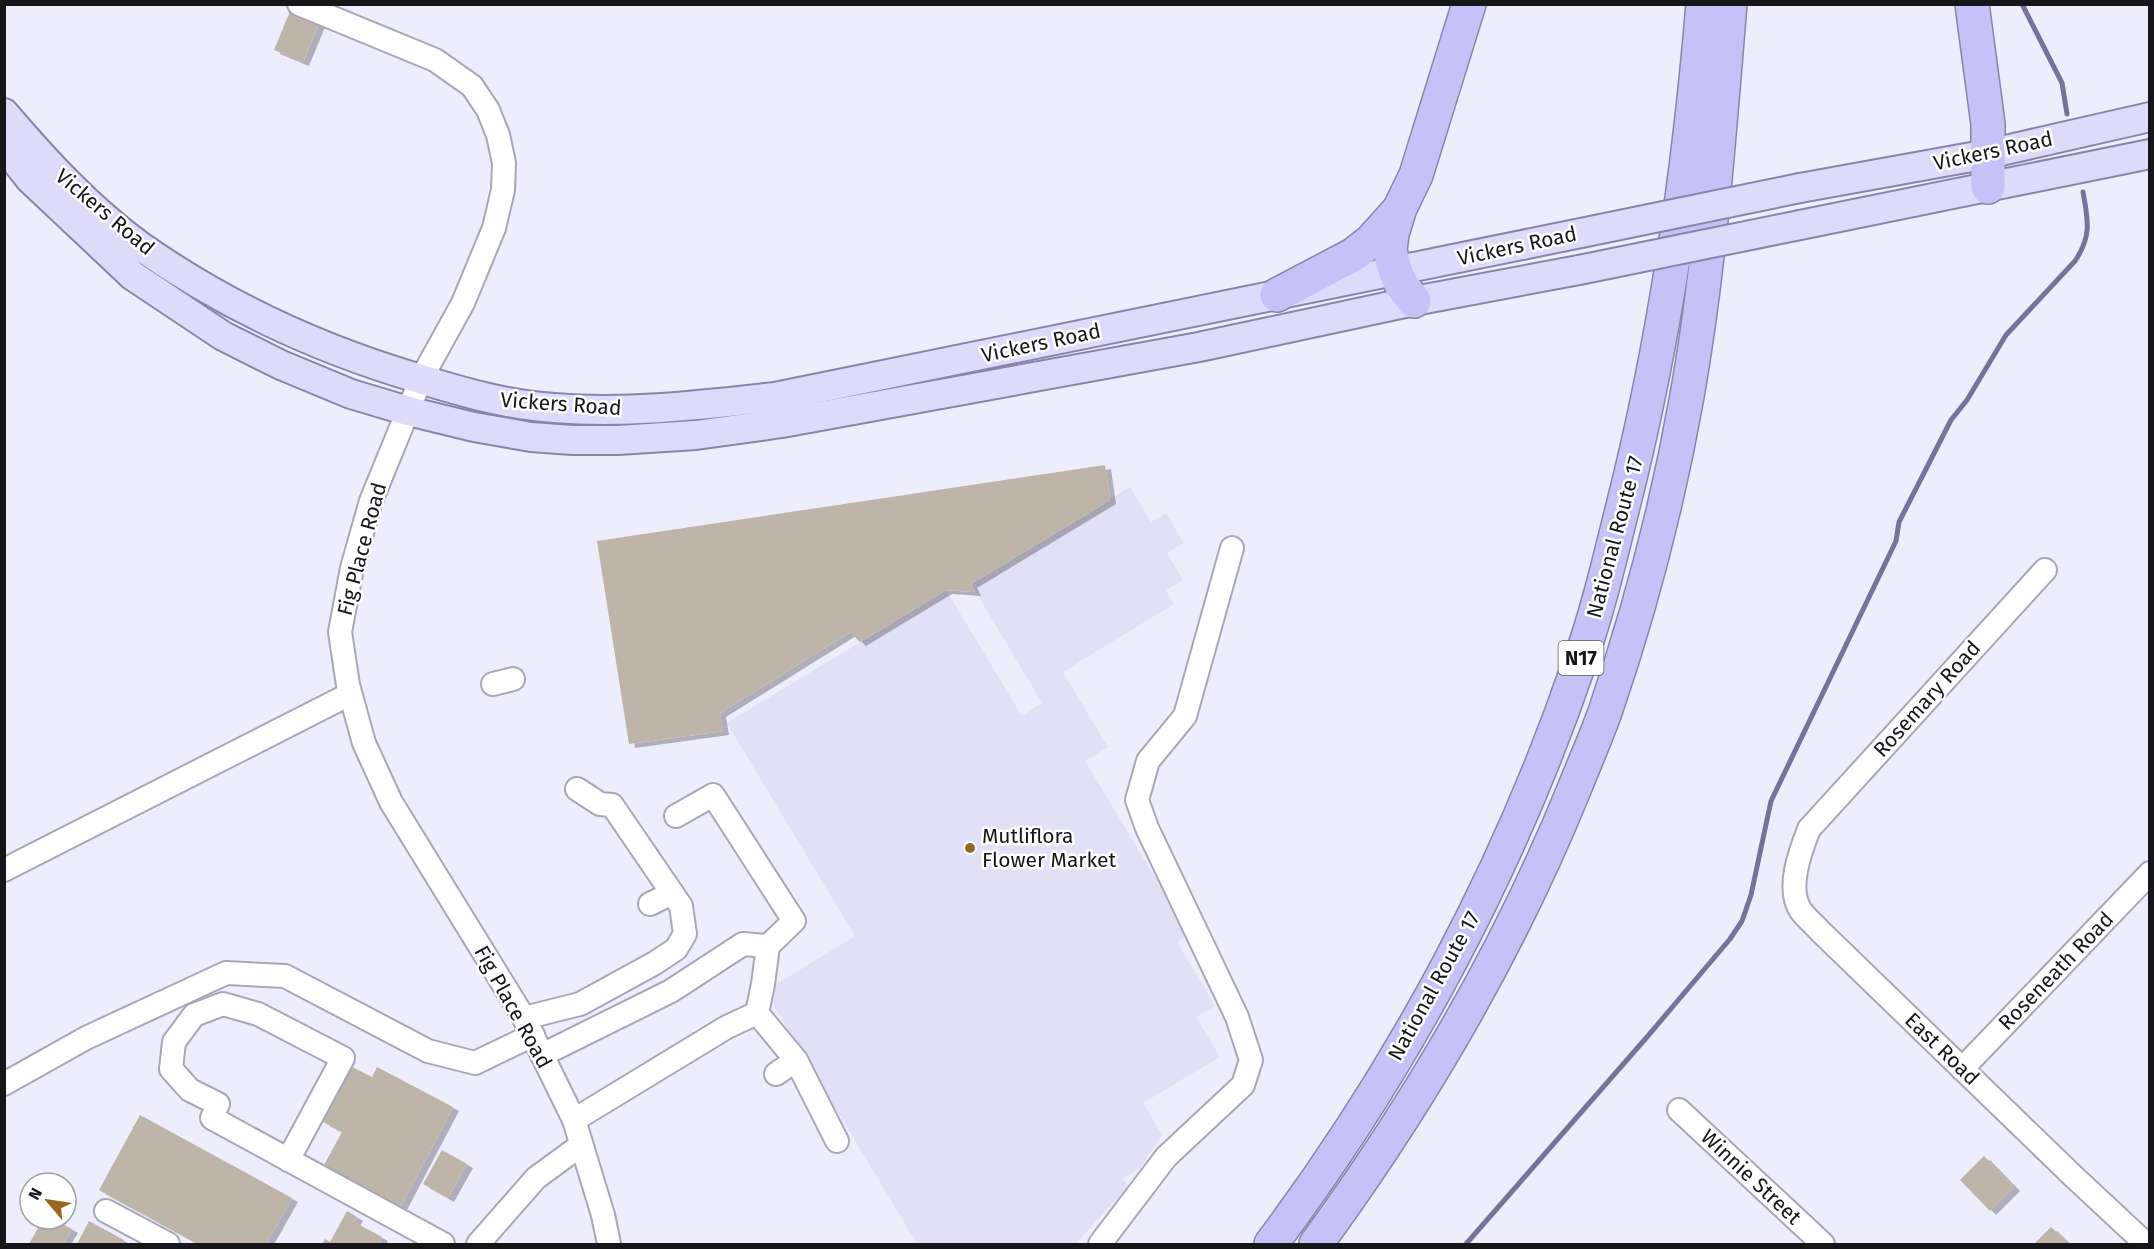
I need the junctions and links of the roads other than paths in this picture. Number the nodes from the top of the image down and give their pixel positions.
1 (299, 4) edge
2 (1469, 4) edge
3 (1703, 4) edge
4 (1730, 4) edge
5 (1972, 4) edge
6 (4, 113) edge
7 (2150, 117) edge
8 (4, 146) edge
9 (1988, 153) junction
10 (2150, 154) edge
11 (1988, 187) junction
12 (1400, 208) junction
13 (1395, 270) junction
14 (1277, 295) junction
15 (1414, 300) junction
16 (421, 379) junction
17 (408, 411) junction
18 (1232, 548) dead end
19 (2045, 570) dead end
20 (350, 694) junction
21 (577, 789) dead end
22 (676, 816) dead end
23 (1809, 829) joint
24 (4, 870) edge
25 (2150, 873) edge
26 (672, 892) junction
27 (650, 904) dead end
28 (768, 946) junction
29 (757, 1013) junction
30 (533, 1036) junction
31 (796, 1060) junction
32 (1962, 1069) junction
33 (776, 1074) dead end
34 (4, 1084) edge
35 (1679, 1110) dead end
36 (574, 1120) junction
37 (837, 1140) dead end
38 (581, 1145) junction
39 (288, 1160) junction
40 (106, 1210) dead end
41 (168, 1245) edge
42 (443, 1245) edge
43 (478, 1245) edge
44 (609, 1245) edge
45 (1100, 1245) edge
46 (1271, 1245) edge
47 (1316, 1245) edge
48 (1823, 1245) edge
49 (2146, 1245) edge

1 - 16 street, Fig Place Road
2 - 12 highway
3 - 46 highway, National Route 17 / N17
4 - 47 highway, N17
5 - 9 highway
6 - 16 main road, Vickers Road
7 - 9 main road, Vickers Road
8 - 17 main road, Vickers Road
9 - 11 highway
9 - 13 main road, Vickers Road, bridge
10 - 11 main road, Vickers Road
11 - 15 main road, Vickers Road, bridge
12 - 13 highway
12 - 14 highway
13 - 14 main road, Vickers Road
13 - 15 highway
14 - 16 main road, Vickers Road
15 - 17 main road, Vickers Road
16 - 17 street, Fig Place Road
17 - 20 street, Fig Place Road
18 - 45 street
19 - 23 street, Rosemary Road
20 - 24 street
20 - 30 street, Fig Place Road
21 - 26 street
22 - 28 street
23 - 32 street, East Road
25 - 32 street, Roseneath Road
26 - 27 street
26 - 30 street
28 - 29 street
28 - 30 street
29 - 31 street
29 - 36 street
30 - 34 street
30 - 36 street, Fig Place Road
31 - 33 street
31 - 37 street
32 - 49 street, East Road
35 - 48 street, Winnie Street
36 - 38 street, Fig Place Road
38 - 43 street
38 - 44 street, Fig Place Road
39 - 39 street
39 - 42 street
40 - 41 street

